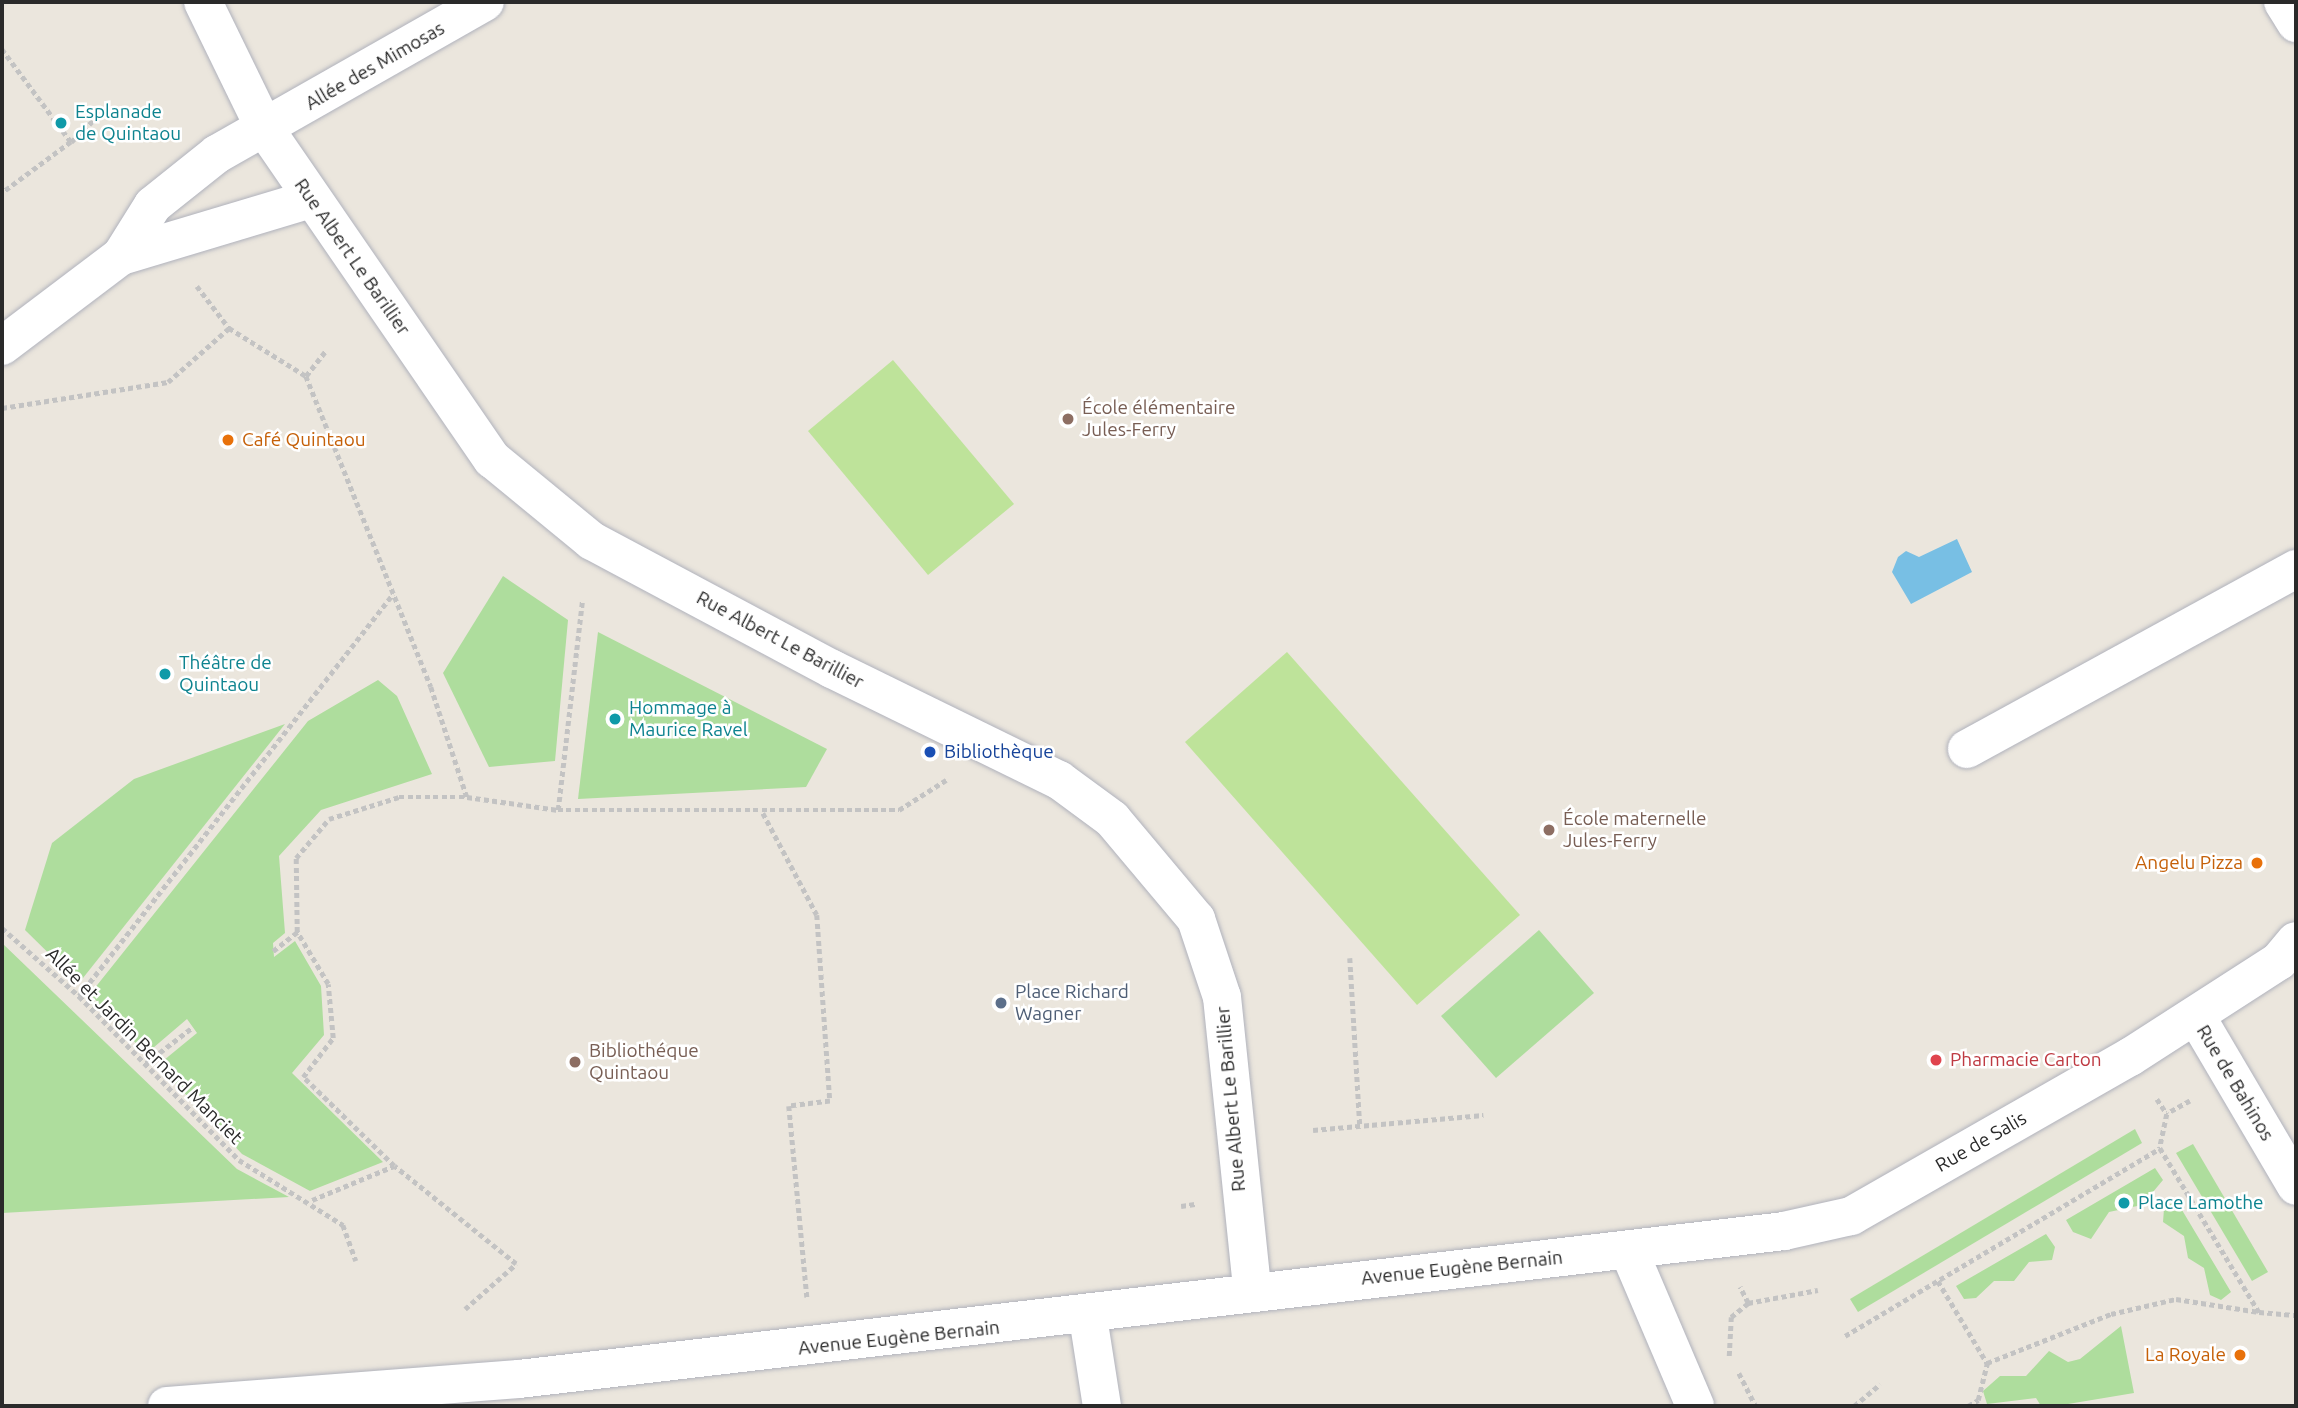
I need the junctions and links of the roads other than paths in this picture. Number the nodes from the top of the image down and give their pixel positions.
1 (203, 2) edge
2 (485, 2) edge
3 (2283, 2) edge
4 (2296, 23) edge
5 (265, 130) junction
6 (311, 200) junction
7 (121, 256) junction
8 (2, 346) edge
9 (2296, 569) edge
10 (1967, 749) dead end
11 (2296, 941) edge
12 (2196, 1016) junction
13 (2296, 1186) edge
14 (1629, 1251) junction
15 (1252, 1289) junction
16 (1088, 1317) junction
17 (167, 1406) edge
18 (1102, 1406) edge
19 (1695, 1406) edge

1 - 5 street, Rue Albert Le Barillier
2 - 5 street, Allée des Mimosas
3 - 4 street
5 - 6 street, Rue Albert Le Barillier
5 - 7 street, Allée des Mimosas
6 - 7 street
6 - 15 street, Rue Albert Le Barillier
7 - 8 street
9 - 10 street
11 - 12 street, Rue de Salis
12 - 13 street, Rue de Bahinos
12 - 14 street, Rue de Salis
14 - 15 street, Avenue Eugène Bernain
14 - 19 street
15 - 16 street, Avenue Eugène Bernain
16 - 17 street, Avenue Eugène Bernain
16 - 18 street

